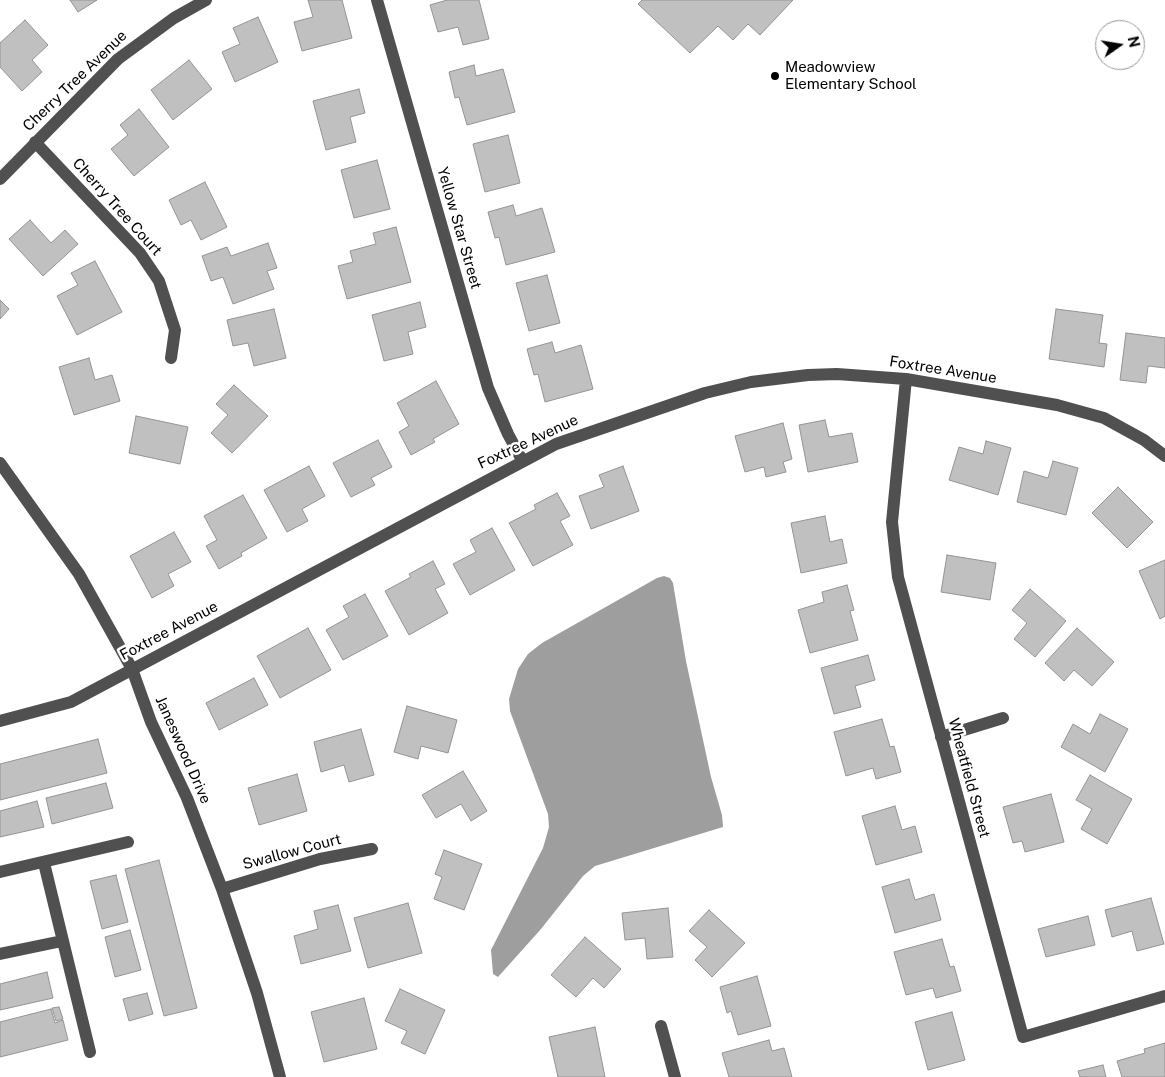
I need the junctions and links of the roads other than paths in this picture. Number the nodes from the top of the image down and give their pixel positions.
1 (206, 0) edge
2 (377, 0) edge
3 (34, 142) junction
4 (0, 179) edge
5 (171, 358) dead end
6 (906, 379) junction
7 (1165, 456) edge
8 (522, 460) junction
9 (0, 463) edge
10 (132, 669) junction
11 (1003, 718) dead end
12 (0, 722) edge
13 (941, 738) junction
14 (128, 842) dead end
15 (372, 849) dead end
16 (44, 863) junction
17 (0, 872) edge
18 (222, 889) junction
19 (62, 941) junction
20 (0, 954) edge
21 (1165, 996) edge
22 (661, 1026) dead end
23 (90, 1052) dead end
24 (280, 1077) edge
25 (676, 1077) edge

1 - 3 street, Cherry Tree Avenue
2 - 8 street, Yellow Star Street
3 - 4 street, Cherry Tree Avenue
3 - 5 street, Cherry Tree Court
6 - 7 street, Foxtree Avenue
6 - 8 street, Foxtree Avenue
6 - 13 street, Wheatfield Street
8 - 10 street, Foxtree Avenue
9 - 10 street, Janeswood Drive
10 - 12 street, Foxtree Avenue
10 - 18 street, Janeswood Drive
11 - 13 street
13 - 21 street, Wheatfield Street
14 - 16 street
15 - 18 street, Swallow Court
16 - 17 street
16 - 19 street
18 - 24 street, Janeswood Drive
19 - 20 street
19 - 23 street
22 - 25 street

